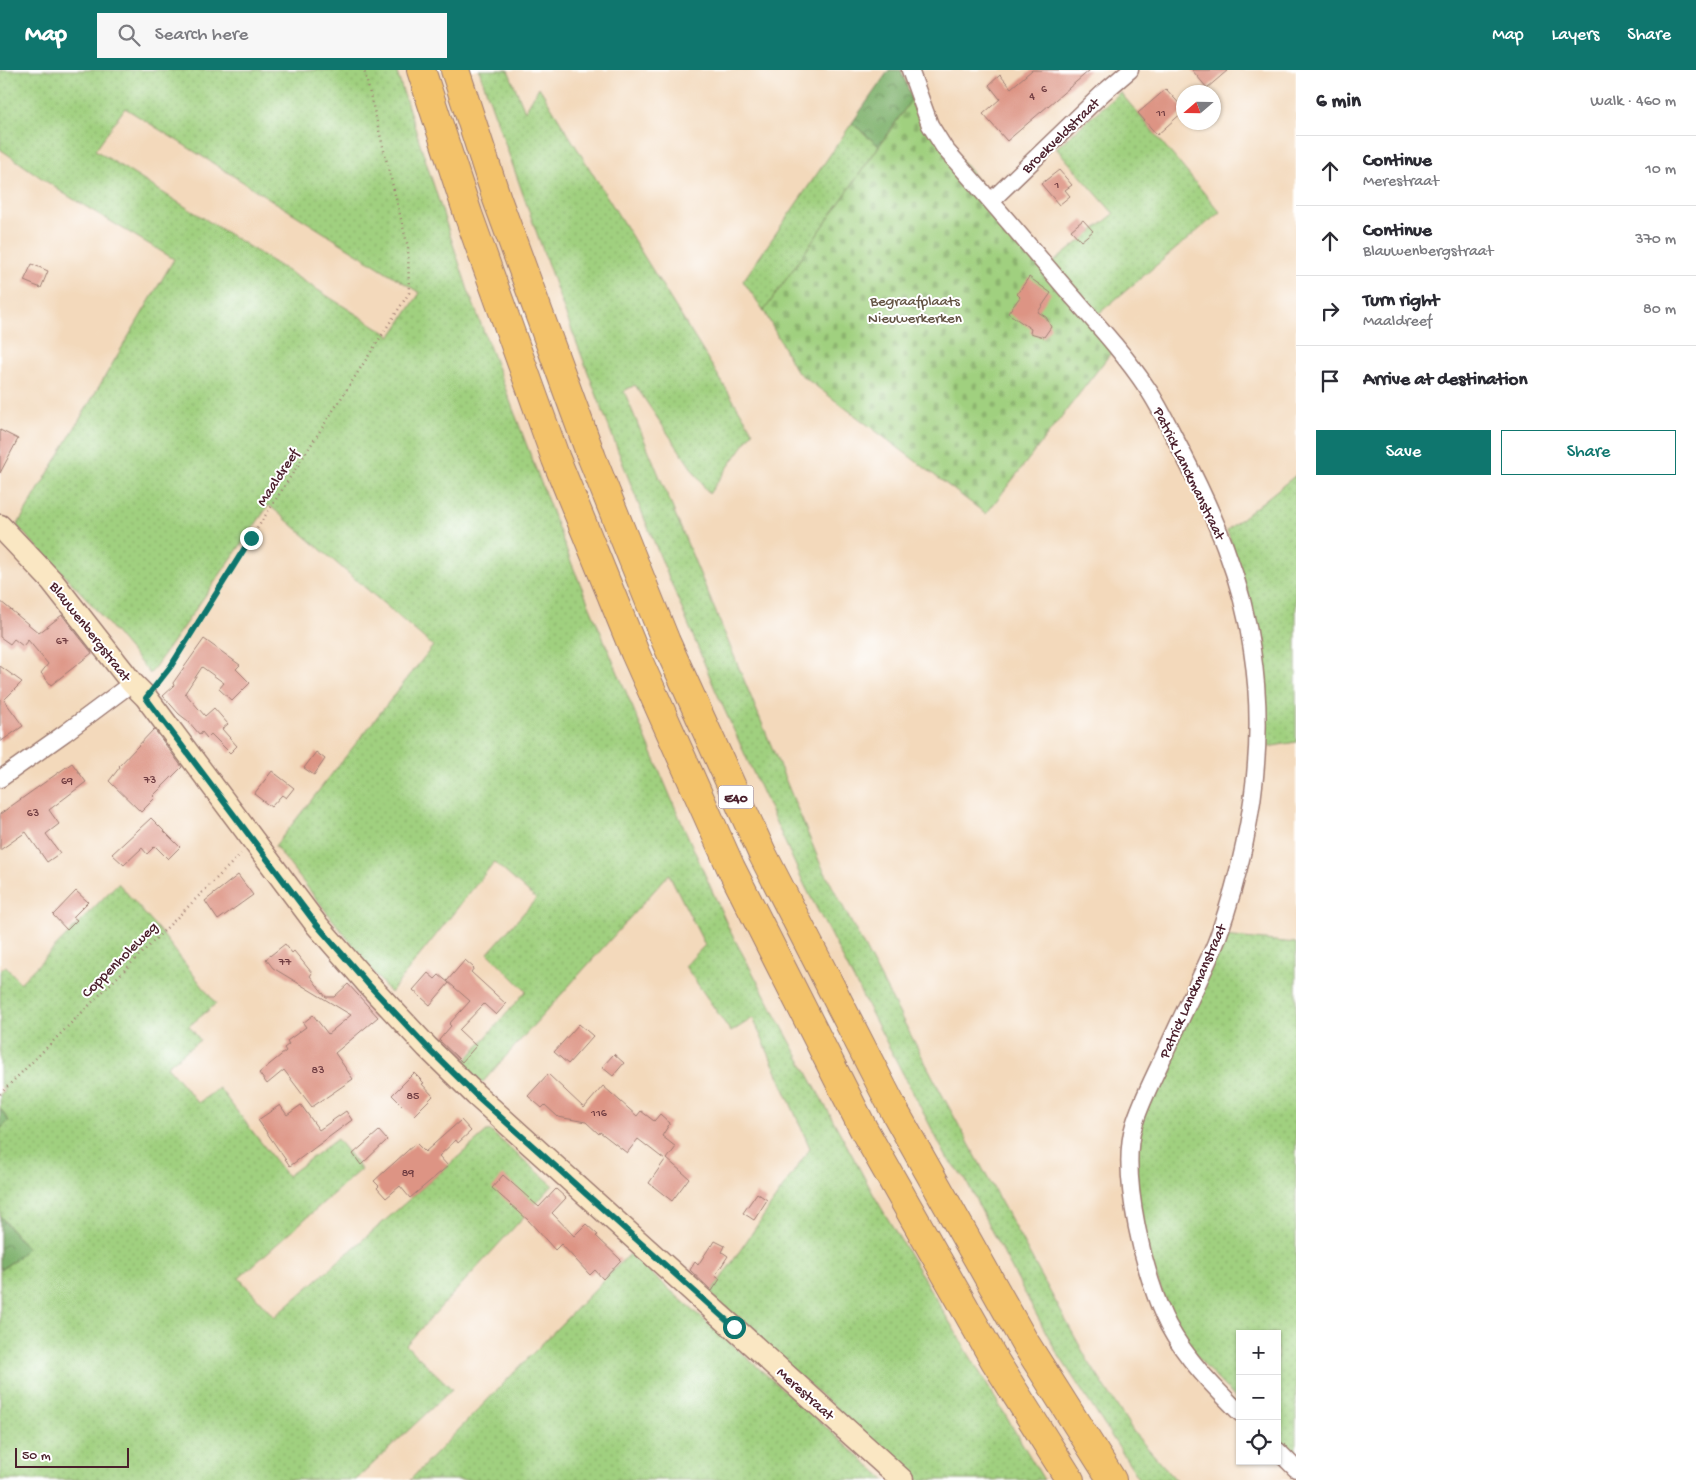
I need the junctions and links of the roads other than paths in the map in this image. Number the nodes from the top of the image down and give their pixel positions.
1 (421, 70) edge
2 (455, 70) edge
3 (910, 70) edge
4 (1130, 70) edge
5 (991, 201) junction
6 (0, 526) edge
7 (139, 690) junction
8 (0, 779) edge
9 (710, 1306) joint
10 (1236, 1409) edge
11 (1281, 1454) edge
12 (1296, 1468) edge
13 (902, 1480) edge
14 (1070, 1480) edge
15 (1112, 1480) edge

1 - 14 highway, E40
2 - 15 highway, E40
3 - 5 street, Patrick Lanckmanstraat
4 - 5 street, Broekveldstraat
5 - 10 street, Patrick Lanckmanstraat
6 - 7 street, Blauwenbergstraat
7 - 8 street
7 - 9 street, Blauwenbergstraat
9 - 13 street, Merestraat
11 - 12 street

